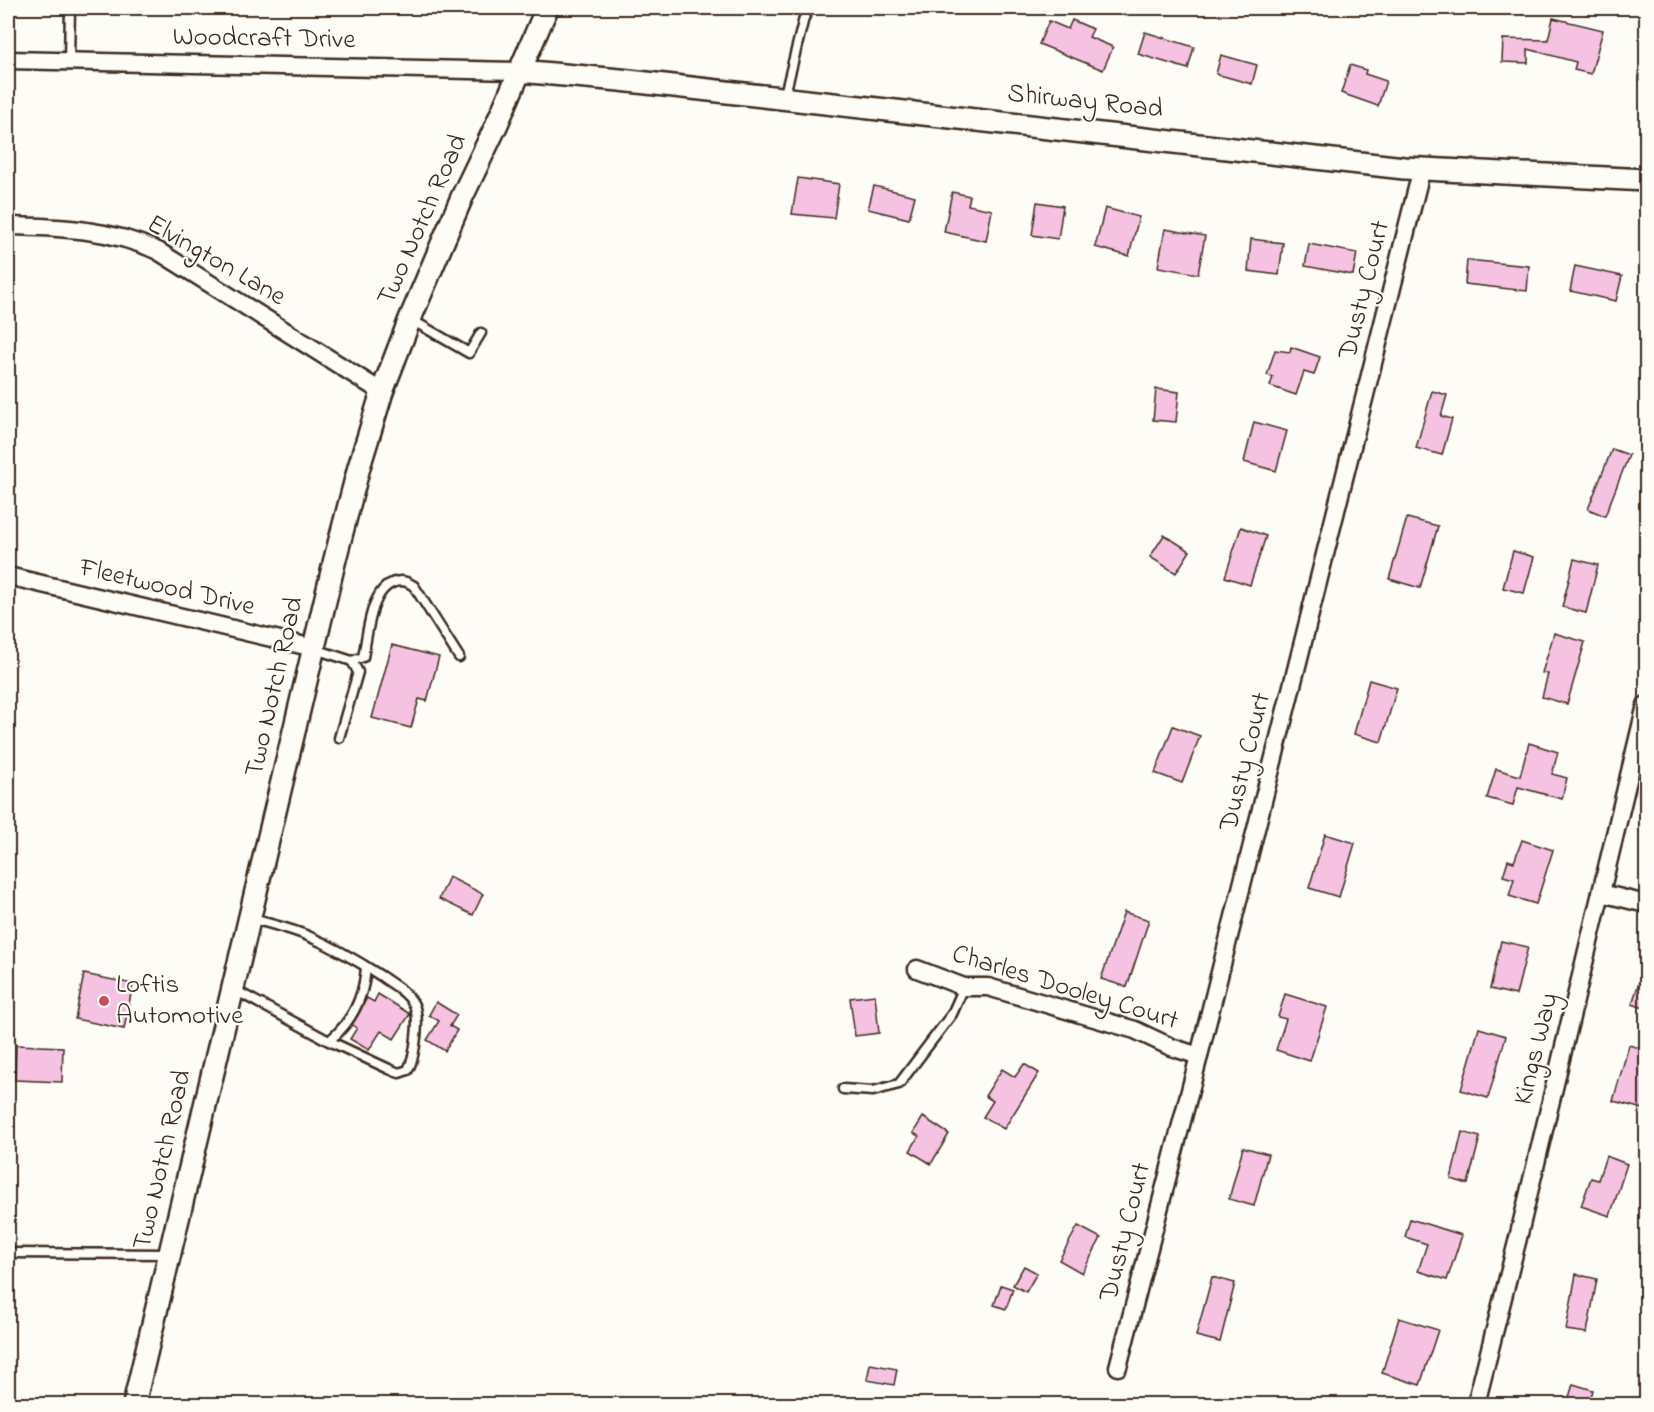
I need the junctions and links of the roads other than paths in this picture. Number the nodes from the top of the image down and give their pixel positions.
1 (70, 8) edge
2 (547, 8) edge
3 (809, 8) edge
4 (8, 60) edge
5 (69, 61) junction
6 (519, 71) junction
7 (784, 98) junction
8 (1422, 168) junction
9 (1647, 180) edge
10 (8, 226) edge
11 (410, 319) junction
12 (481, 333) dead end
13 (382, 392) junction
14 (8, 576) edge
15 (314, 648) junction
16 (459, 657) dead end
17 (352, 661) junction
18 (1647, 705) edge
19 (339, 738) dead end
20 (1601, 893) junction
21 (1647, 904) edge
22 (250, 918) junction
23 (366, 967) junction
24 (917, 969) dead end
25 (964, 987) junction
26 (233, 989) junction
27 (329, 1041) junction
28 (1199, 1056) junction
29 (843, 1089) dead end
30 (8, 1253) edge
31 (169, 1254) junction
32 (1118, 1367) dead end
33 (135, 1404) edge
34 (1476, 1404) edge

1 - 5 lane
2 - 6 street, Two Notch Road
3 - 7 lane
4 - 5 street, Woodcraft Drive
5 - 6 street, Woodcraft Drive
6 - 7 street, Shirway Road
6 - 11 street, Two Notch Road
7 - 8 street, Shirway Road
8 - 9 street, Shirway Road
8 - 28 street, Dusty Court
10 - 13 street, Elvington Lane
11 - 12 lane
11 - 13 street, Two Notch Road
13 - 15 street, Two Notch Road
14 - 15 street, Fleetwood Drive
15 - 17 lane
15 - 22 street, Two Notch Road
16 - 17 lane
17 - 19 lane
18 - 20 street, Kings Way
20 - 21 street
20 - 34 street, Kings Way
22 - 23 lane
22 - 26 street, Two Notch Road
23 - 27 lane
23 - 27 lane
24 - 25 street, Charles Dooley Court
25 - 28 street, Charles Dooley Court
25 - 29 lane
26 - 27 lane
26 - 31 street, Two Notch Road
28 - 32 street, Dusty Court
30 - 31 lane
31 - 33 street, Two Notch Road

